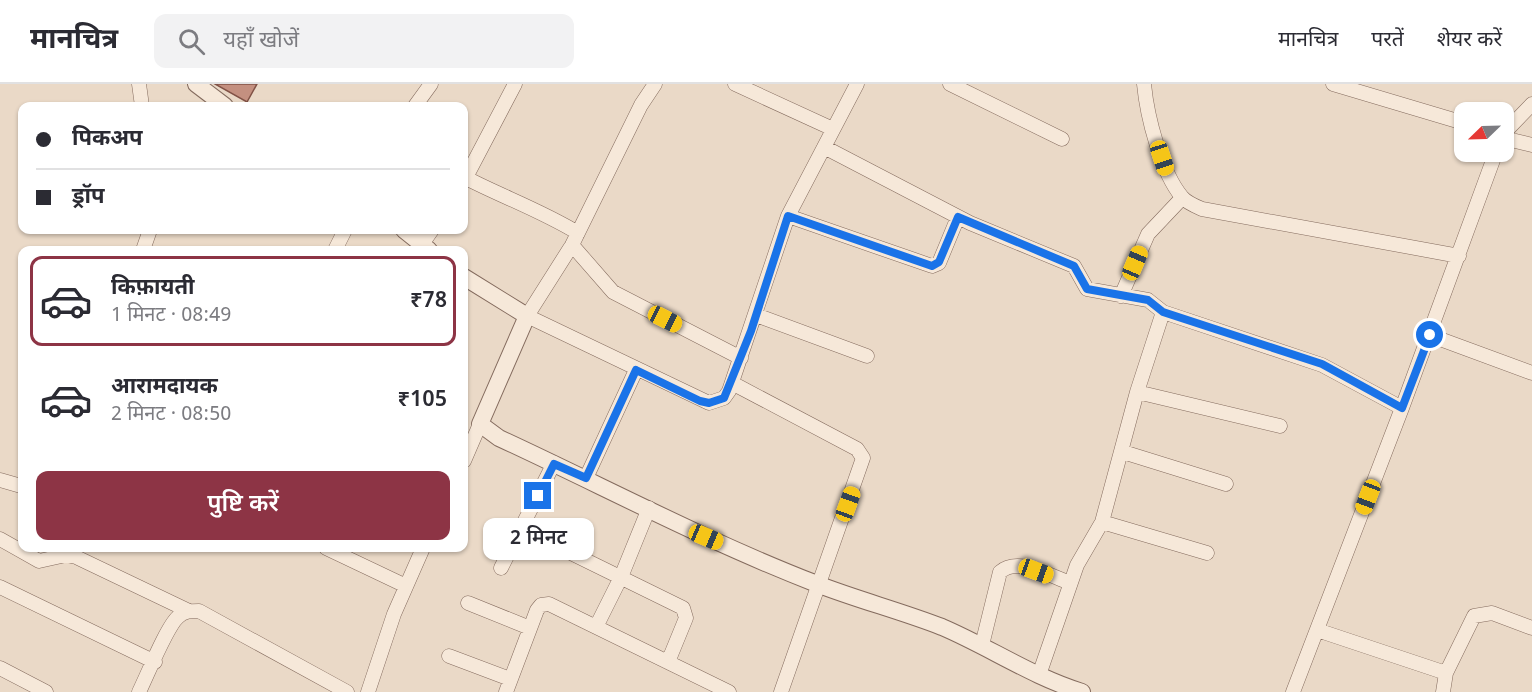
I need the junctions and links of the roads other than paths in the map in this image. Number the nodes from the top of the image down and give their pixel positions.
1 (139, 84) edge
2 (196, 84) edge
3 (431, 84) edge
4 (515, 84) edge
5 (655, 84) edge
6 (735, 84) edge
7 (857, 84) edge
8 (950, 84) edge
9 (1144, 84) edge
10 (1333, 84) edge
11 (141, 102) edge
12 (220, 102) edge
13 (418, 102) edge
14 (1532, 104) edge
15 (1454, 120) edge
16 (1514, 124) edge
17 (833, 129) junction
18 (1062, 139) dead end
19 (1514, 139) edge
20 (1532, 145) edge
21 (824, 147) junction
22 (1492, 162) edge
23 (468, 174) edge
24 (468, 181) edge
25 (1182, 198) junction
26 (788, 216) junction
27 (958, 217) junction
28 (409, 234) edge
29 (575, 239) junction
30 (423, 246) edge
31 (1459, 256) junction
32 (468, 279) edge
33 (1121, 296) junction
34 (1163, 312) junction
35 (756, 315) junction
36 (527, 316) junction
37 (1430, 335) junction
38 (867, 356) dead end
39 (741, 358) junction
40 (636, 370) junction
41 (1532, 373) edge
42 (732, 383) junction
43 (1137, 392) junction
44 (1402, 408) junction
45 (480, 424) junction
46 (1280, 426) dead end
47 (468, 452) edge
48 (1123, 452) junction
49 (554, 464) junction
50 (586, 478) junction
51 (0, 480) edge
52 (1226, 484) dead end
53 (18, 485) edge
54 (649, 508) junction
55 (1102, 522) junction
56 (522, 529) junction
57 (0, 539) edge
58 (18, 546) edge
59 (31, 552) edge
60 (334, 552) edge
61 (421, 552) edge
62 (1207, 553) dead end
63 (501, 568) dead end
64 (621, 577) junction
65 (1070, 583) junction
66 (817, 585) junction
67 (406, 586) junction
68 (0, 587) edge
69 (468, 603) dead end
70 (189, 611) junction
71 (596, 627) junction
72 (530, 628) junction
73 (1532, 628) edge
74 (1317, 630) junction
75 (982, 645) junction
76 (449, 656) dead end
77 (155, 662) junction
78 (668, 662) junction
79 (0, 668) edge
80 (1446, 674) junction
81 (1039, 675) junction
82 (508, 686) edge
83 (1055, 688) edge
84 (46, 692) edge
85 (140, 692) edge
86 (347, 692) edge
87 (368, 692) edge
88 (729, 692) edge
89 (782, 692) edge
90 (1082, 692) edge
91 (1293, 692) edge
92 (1443, 692) edge

1 - 11 street
2 - 12 street
3 - 13 street
4 - 23 street
5 - 29 street
6 - 17 street
7 - 17 street
8 - 18 street
9 - 25 street
10 - 15 street
14 - 16 street
17 - 21 street
19 - 20 street
21 - 26 street
21 - 27 street
22 - 31 street
24 - 29 street
25 - 31 street
25 - 33 street
26 - 27 street
26 - 35 street
27 - 33 street
28 - 30 street
29 - 36 street
29 - 39 street
31 - 37 street
32 - 36 street
33 - 34 street
34 - 43 street
34 - 44 street
35 - 38 street
35 - 39 street
36 - 40 street
36 - 45 street
37 - 41 street
37 - 44 street
39 - 42 street
40 - 42 street
40 - 50 street
42 - 66 street
43 - 46 street
43 - 48 street
44 - 74 street
45 - 47 street
45 - 49 street
48 - 52 street
48 - 55 street
49 - 50 street
49 - 56 street
50 - 54 street
51 - 53 street
54 - 64 street
54 - 66 street
55 - 62 street
55 - 65 street
56 - 63 street
56 - 64 street
57 - 58 street
59 - 70 street
60 - 67 street
61 - 67 street
64 - 71 street
64 - 78 street
65 - 75 street
65 - 81 street
66 - 75 street
66 - 89 street
67 - 87 street
68 - 77 street
69 - 72 street
70 - 77 street
70 - 86 street
71 - 72 street
71 - 78 street
72 - 82 street
73 - 80 street
74 - 80 street
74 - 91 street
75 - 81 street
76 - 82 street
77 - 85 street
78 - 88 street
79 - 84 street
80 - 92 street
81 - 83 street
83 - 90 street

